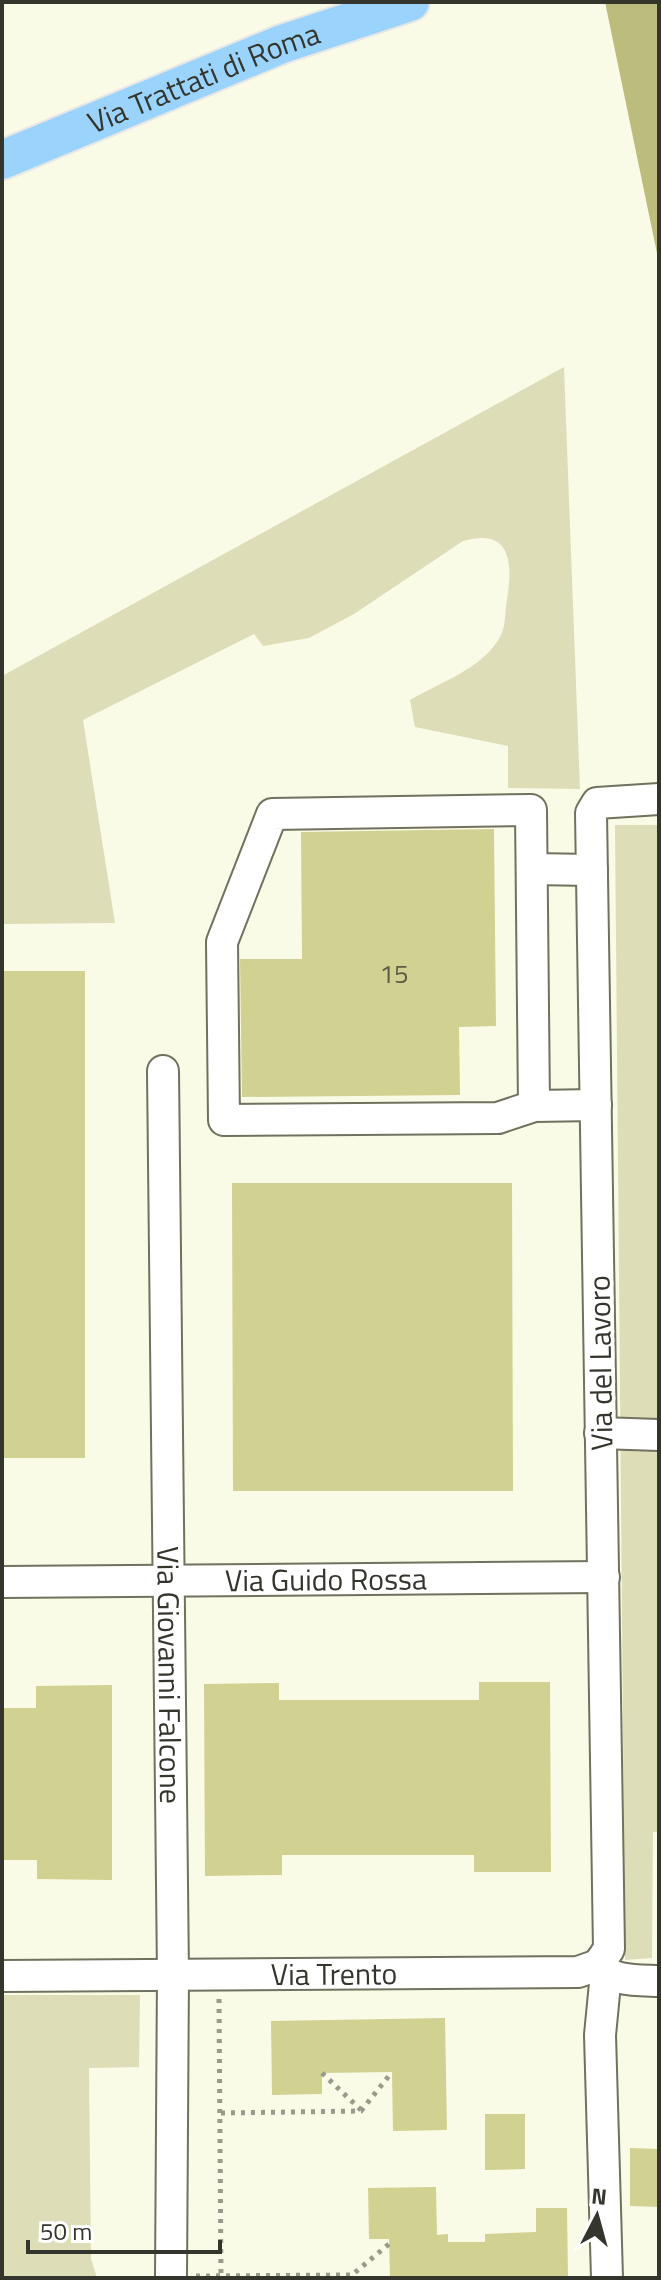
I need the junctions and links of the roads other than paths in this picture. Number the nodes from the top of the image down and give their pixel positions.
1 (410, 2) edge
2 (2, 160) edge
3 (650, 799) edge
4 (532, 869) junction
5 (592, 870) junction
6 (163, 1071) dead end
7 (596, 1105) junction
8 (534, 1106) junction
9 (600, 1433) junction
10 (659, 1435) edge
11 (604, 1577) junction
12 (168, 1580) junction
13 (2, 1582) edge
14 (602, 1969) junction
15 (173, 1974) junction
16 (2, 1976) edge
17 (659, 1981) edge
18 (171, 2277) edge
19 (607, 2278) edge

1 - 2 main road, Via Trattati di Roma
3 - 5 street, Via del Lavoro
4 - 5 street
4 - 8 street
4 - 8 street
5 - 7 street, Via del Lavoro
6 - 12 street, Via Giovanni Falcone
7 - 8 street
7 - 9 street, Via del Lavoro
9 - 10 street
9 - 11 street, Via del Lavoro
11 - 12 street, Via Guido Rossa
11 - 14 street, Via del Lavoro
12 - 13 street, Via Guido Rossa
12 - 15 street, Via Giovanni Falcone
14 - 15 street, Via Trento
14 - 17 street, Via Trento
14 - 19 street, Via del Lavoro
15 - 16 street, Via Trento
15 - 18 street, Via Giovanni Falcone

